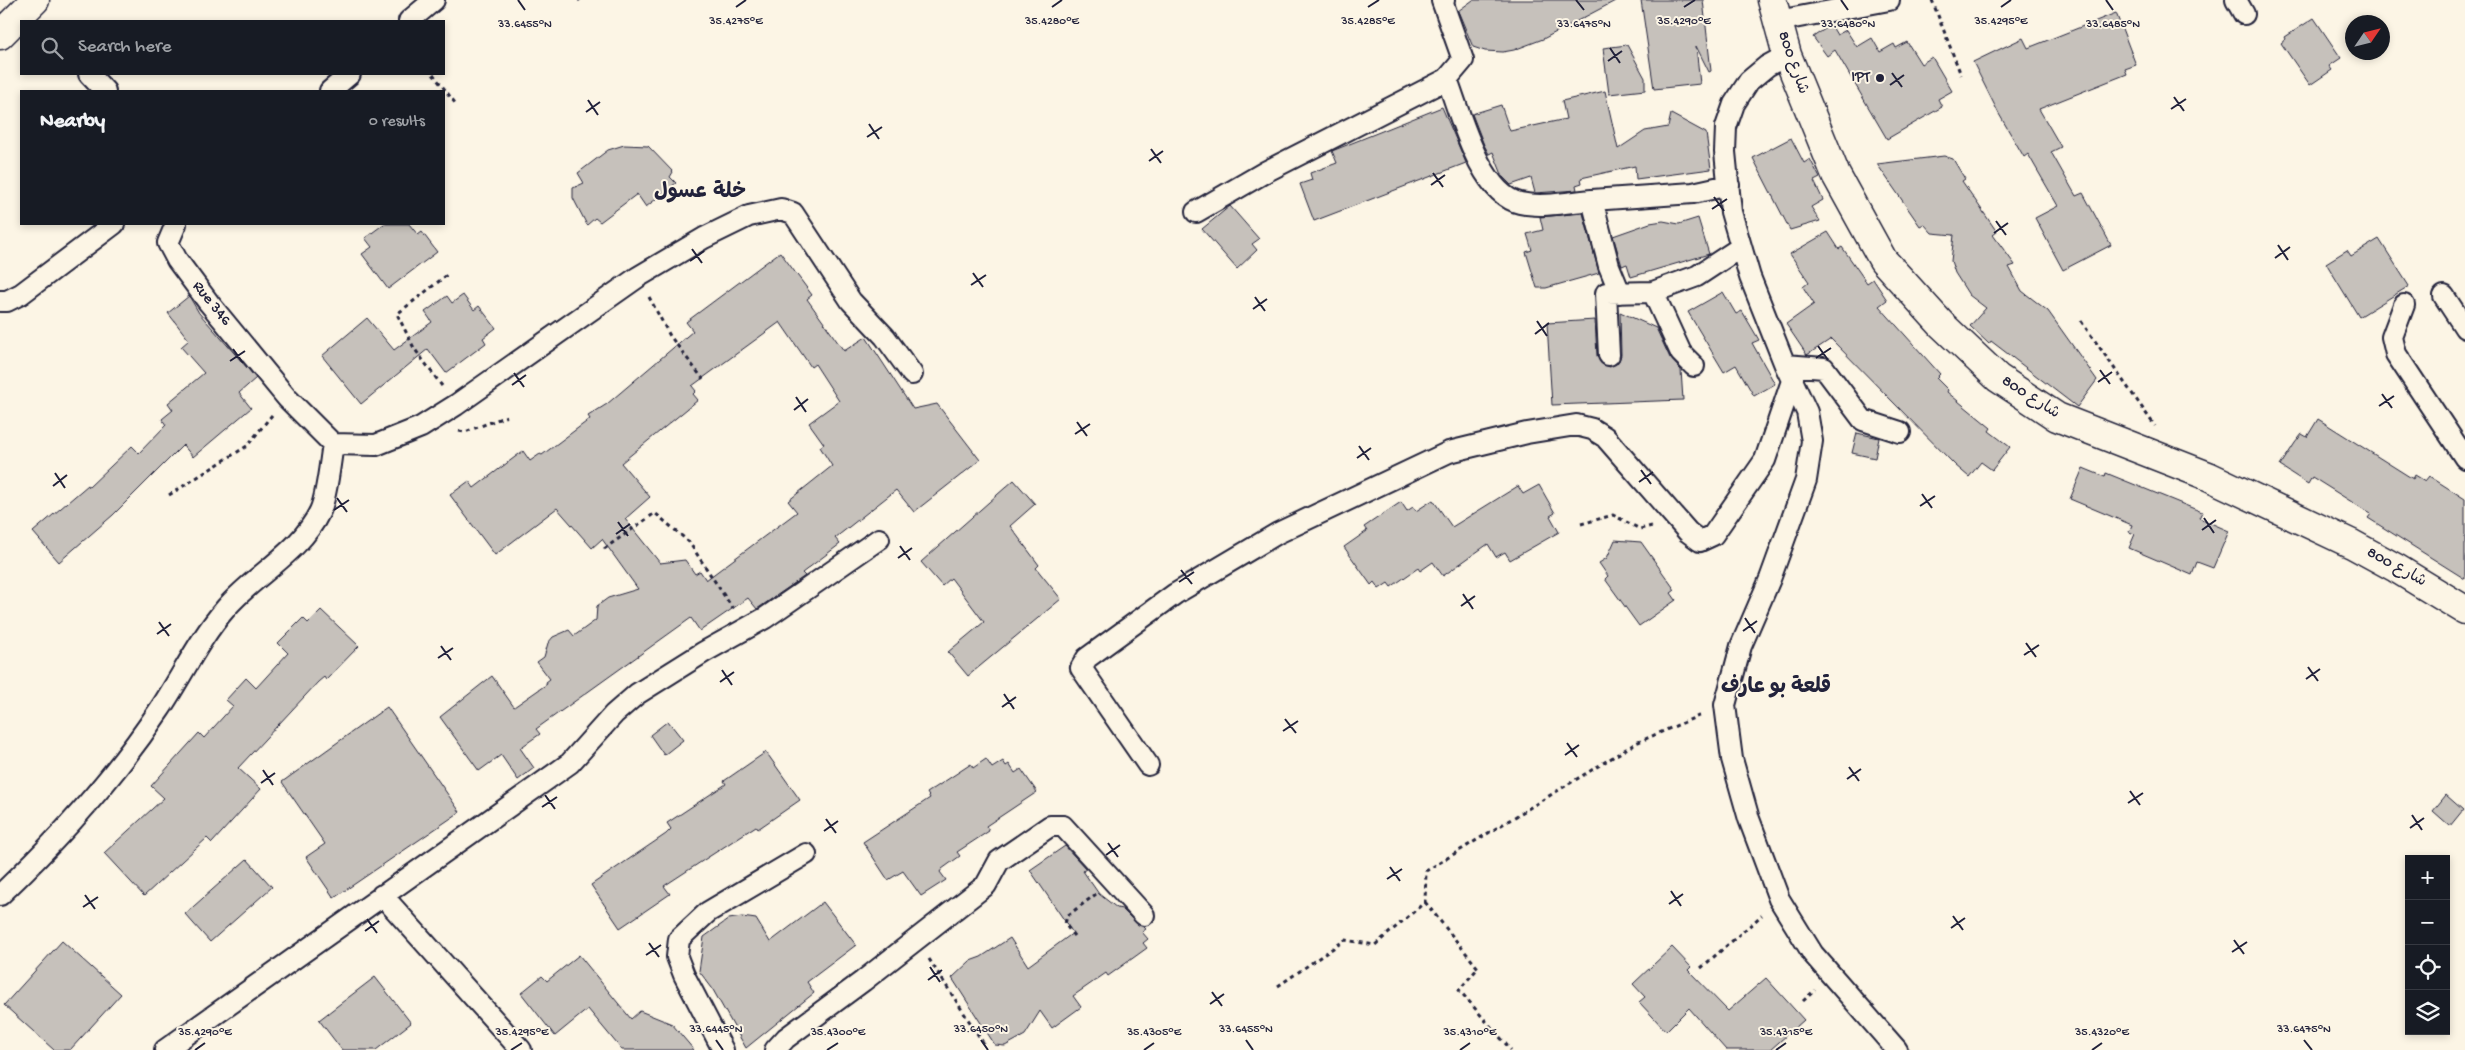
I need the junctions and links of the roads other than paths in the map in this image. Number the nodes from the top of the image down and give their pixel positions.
1 (434, 0) edge
2 (1444, 0) edge
3 (1889, 0) edge
4 (33, 10) edge
5 (1775, 11) edge
6 (410, 20) edge
7 (0, 35) edge
8 (1787, 55) junction
9 (90, 75) edge
10 (349, 75) edge
11 (1447, 79) junction
12 (104, 90) edge
13 (331, 90) edge
14 (1729, 185) junction
15 (1592, 200) junction
16 (1196, 212) dead end
17 (113, 225) edge
18 (176, 225) edge
19 (1742, 247) junction
20 (1653, 292) junction
21 (1620, 293) junction
22 (2444, 296) dead end
23 (0, 301) edge
24 (2404, 305) dead end
25 (2465, 328) edge
26 (1609, 355) dead end
27 (1694, 366) dead end
28 (1789, 372) junction
29 (912, 374) dead end
30 (1900, 432) dead end
31 (333, 444) junction
32 (2465, 458) edge
33 (879, 538) dead end
34 (2465, 610) edge
35 (1148, 765) dead end
36 (806, 854) dead end
37 (0, 895) edge
38 (382, 895) junction
39 (1144, 915) dead end
40 (164, 1050) edge
41 (521, 1050) edge
42 (723, 1050) edge
43 (775, 1050) edge
44 (1896, 1050) edge

1 - 6 street
2 - 11 street
3 - 5 street
4 - 7 main road
5 - 8 main road, شارع 800
8 - 14 street
8 - 34 main road, شارع 800
9 - 12 street
10 - 13 street
11 - 15 street
11 - 16 street
14 - 15 street
14 - 19 street
15 - 21 street
17 - 23 street
18 - 31 street, Rue 346
19 - 20 street
19 - 28 street
20 - 21 street
20 - 27 street
21 - 26 street
22 - 25 street
24 - 32 street
28 - 30 street
28 - 35 street
28 - 44 street
29 - 31 street
31 - 37 street
33 - 38 street
36 - 42 street
38 - 40 street
38 - 41 street
39 - 43 street

